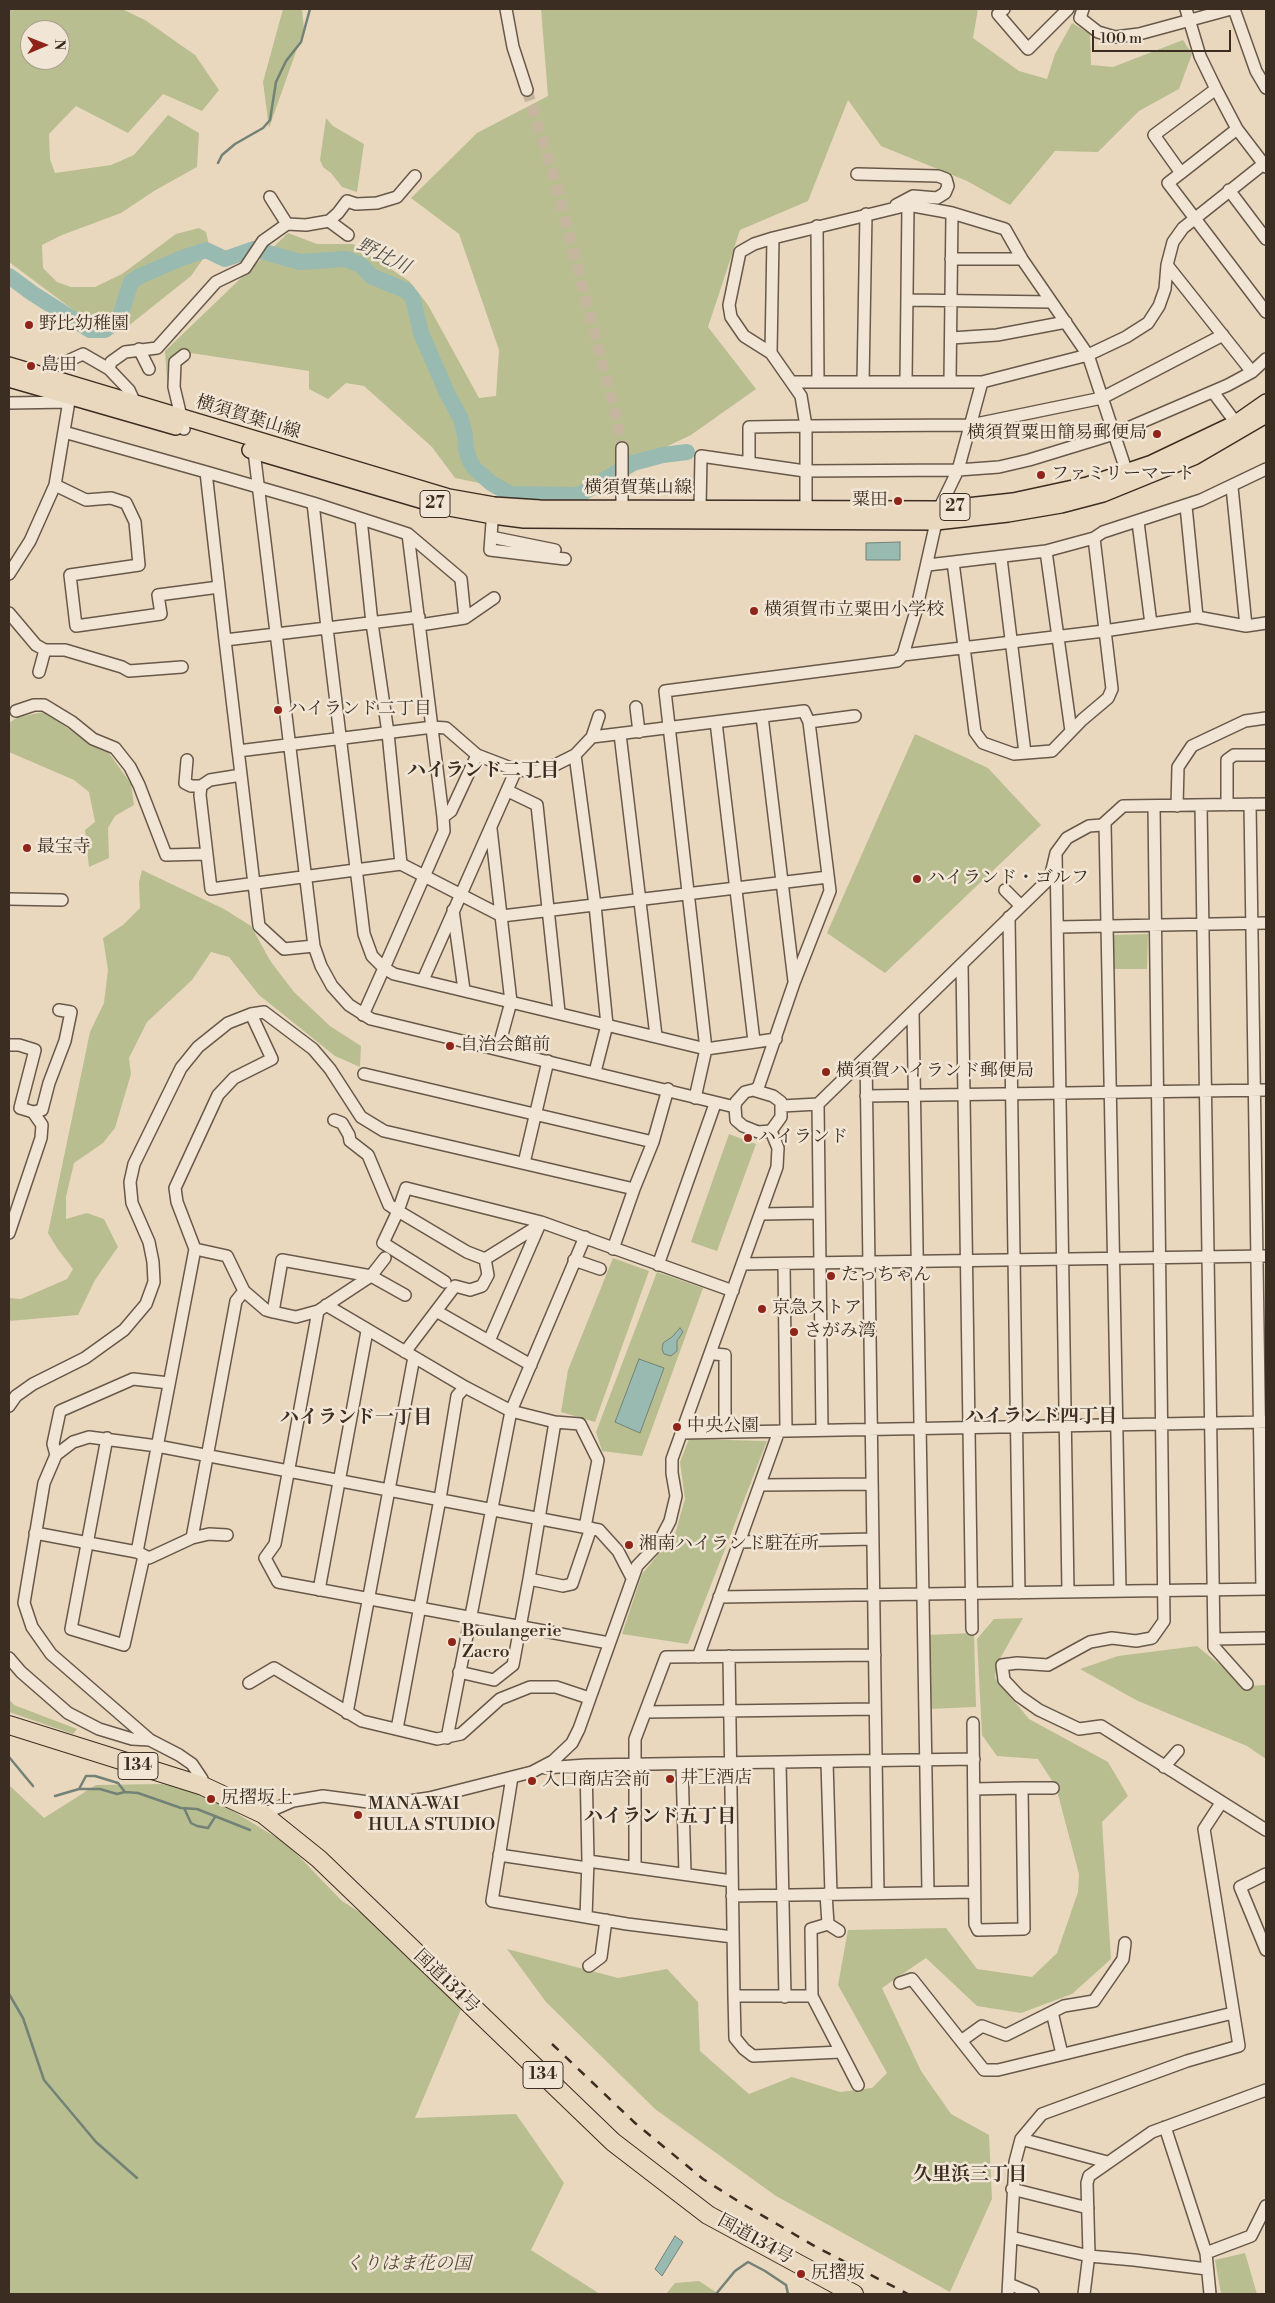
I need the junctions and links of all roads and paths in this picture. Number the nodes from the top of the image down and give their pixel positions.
1 (506, 9) edge
2 (1004, 9) edge
3 (1069, 9) edge
4 (1186, 9) edge
5 (1233, 9) edge
6 (1082, 14) edge
7 (1189, 21) junction
8 (1266, 88) edge
9 (527, 90) tunnel mouth
10 (1216, 90) junction
11 (1237, 129) junction
12 (1265, 164) edge
13 (857, 174) dead end
14 (1181, 174) junction
15 (415, 176) dead end
16 (1229, 190) junction
17 (270, 197) dead end
18 (908, 205) junction
19 (888, 210) junction
20 (952, 213) junction
21 (866, 214) junction
22 (1194, 218) junction
23 (329, 221) junction
24 (287, 224) junction
25 (817, 226) junction
26 (348, 235) dead end
27 (773, 238) junction
28 (1266, 240) edge
29 (951, 259) junction
30 (1022, 259) junction
31 (1167, 265) junction
32 (908, 300) junction
33 (952, 300) junction
34 (1051, 302) junction
35 (1266, 312) edge
36 (1066, 322) junction
37 (1223, 335) junction
38 (951, 338) junction
39 (138, 349) junction
40 (771, 353) junction
41 (184, 355) dead end
42 (1088, 355) junction
43 (1266, 359) edge
44 (9, 365) edge
45 (110, 368) junction
46 (148, 369) dead end
47 (43, 372) junction
48 (1252, 372) junction
49 (9, 379) edge
50 (818, 381) junction
51 (906, 381) junction
52 (950, 381) junction
53 (793, 382) junction
54 (862, 382) junction
55 (982, 382) junction
56 (72, 390) junction
57 (1213, 392) junction
58 (1102, 398) junction
59 (1266, 402) edge
60 (9, 403) edge
61 (135, 403) junction
62 (1266, 415) edge
63 (1236, 422) junction
64 (183, 423) junction
65 (971, 425) junction
66 (806, 426) junction
67 (64, 432) junction
68 (1114, 434) junction
69 (256, 446) junction
70 (622, 453) tunnel mouth
71 (749, 463) junction
72 (1266, 469) edge
73 (958, 470) junction
74 (805, 471) junction
75 (206, 472) junction
76 (1127, 473) junction
77 (55, 485) junction
78 (258, 486) junction
79 (1232, 487) junction
80 (313, 503) junction
81 (1186, 506) junction
82 (806, 507) junction
83 (700, 508) junction
84 (493, 511) junction
85 (622, 514) junction
86 (938, 515) junction
87 (361, 519) junction
88 (1138, 522) junction
89 (408, 534) junction
90 (1094, 538) junction
91 (1046, 551) junction
92 (566, 556) dead end
93 (1001, 558) junction
94 (954, 562) junction
95 (928, 565) junction
96 (9, 574) edge
97 (219, 587) junction
98 (494, 598) dead end
99 (9, 613) edge
100 (1197, 617) junction
101 (465, 618) junction
102 (419, 621) junction
103 (372, 623) junction
104 (1266, 623) edge
105 (1151, 624) junction
106 (1246, 626) junction
107 (327, 628) junction
108 (1104, 631) junction
109 (277, 634) junction
110 (1058, 637) junction
111 (225, 640) junction
112 (1012, 642) junction
113 (964, 647) junction
114 (45, 650) junction
115 (903, 655) junction
116 (182, 667) dead end
117 (39, 672) dead end
118 (636, 707) dead end
119 (16, 711) dead end
120 (599, 716) dead end
121 (762, 716) junction
122 (856, 716) dead end
123 (1266, 718) edge
124 (716, 722) junction
125 (810, 722) junction
126 (433, 727) junction
127 (669, 728) junction
128 (1070, 731) junction
129 (639, 732) junction
130 (388, 733) junction
131 (620, 734) junction
132 (592, 737) junction
133 (340, 738) junction
134 (290, 744) junction
135 (238, 751) junction
136 (1025, 753) junction
137 (1266, 754) edge
138 (477, 755) junction
139 (575, 755) junction
140 (187, 760) dead end
141 (516, 770) junction
142 (241, 775) junction
143 (201, 786) junction
144 (508, 791) junction
145 (1250, 804) junction
146 (1266, 804) edge
147 (1201, 805) junction
148 (1227, 805) junction
149 (1154, 806) junction
150 (1177, 806) junction
151 (443, 817) junction
152 (1105, 823) junction
153 (491, 829) junction
154 (1056, 853) junction
155 (206, 854) junction
156 (402, 864) junction
157 (356, 870) junction
158 (306, 876) junction
159 (424, 877) junction
160 (828, 877) junction
161 (782, 882) junction
162 (254, 883) junction
163 (737, 888) junction
164 (1005, 890) dead end
165 (687, 894) junction
166 (460, 896) junction
167 (9, 899) edge
168 (640, 899) junction
169 (62, 900) dead end
170 (595, 905) junction
171 (1021, 906) junction
172 (454, 910) junction
173 (548, 910) junction
174 (502, 916) junction
175 (1010, 917) junction
176 (1252, 923) junction
177 (1266, 923) edge
178 (1203, 924) junction
179 (1156, 925) junction
180 (1107, 926) junction
181 (1058, 927) junction
182 (314, 946) junction
183 (962, 964) junction
184 (384, 968) junction
185 (423, 980) junction
186 (794, 983) junction
187 (464, 990) junction
188 (511, 1002) junction
189 (59, 1010) dead end
190 (558, 1012) junction
191 (913, 1012) junction
192 (251, 1014) junction
193 (363, 1015) junction
194 (607, 1025) junction
195 (656, 1036) junction
196 (776, 1040) junction
197 (754, 1041) junction
198 (9, 1045) edge
199 (498, 1049) junction
200 (706, 1049) junction
201 (866, 1058) junction
202 (548, 1061) junction
203 (595, 1072) junction
204 (364, 1074) dead end
205 (29, 1078) junction
206 (49, 1083) junction
207 (668, 1090) junction
208 (1260, 1090) edge
209 (758, 1091) junction
210 (1205, 1091) junction
211 (1110, 1092) junction
212 (1158, 1092) junction
213 (1060, 1093) junction
214 (964, 1094) junction
215 (1012, 1094) junction
216 (915, 1095) junction
217 (866, 1096) junction
218 (695, 1098) junction
219 (715, 1104) junction
220 (818, 1104) junction
221 (782, 1106) junction
222 (734, 1107) junction
223 (33, 1112) junction
224 (536, 1115) junction
225 (334, 1120) dead end
226 (771, 1131) junction
227 (653, 1142) junction
228 (524, 1164) junction
229 (634, 1189) junction
230 (398, 1211) junction
231 (819, 1213) junction
232 (761, 1214) junction
233 (540, 1224) junction
234 (9, 1233) edge
235 (585, 1237) junction
236 (195, 1249) junction
237 (613, 1249) junction
238 (1262, 1256) edge
239 (1208, 1257) junction
240 (385, 1258) dead end
241 (1160, 1258) junction
242 (485, 1259) junction
243 (1063, 1259) junction
244 (1114, 1259) junction
245 (574, 1260) junction
246 (1014, 1260) junction
247 (966, 1261) junction
248 (869, 1262) junction
249 (918, 1262) junction
250 (820, 1263) junction
251 (742, 1264) junction
252 (784, 1264) junction
253 (658, 1265) junction
254 (600, 1269) dead end
255 (371, 1276) junction
256 (445, 1282) dead end
257 (244, 1291) junction
258 (733, 1291) junction
259 (404, 1294) dead end
260 (322, 1308) junction
261 (436, 1311) junction
262 (273, 1312) junction
263 (367, 1331) junction
264 (488, 1342) junction
265 (409, 1354) junction
266 (715, 1354) dead end
267 (531, 1365) junction
268 (169, 1383) junction
269 (464, 1386) junction
270 (9, 1406) edge
271 (511, 1411) junction
272 (555, 1422) junction
273 (1263, 1422) edge
274 (1210, 1423) junction
275 (1163, 1424) junction
276 (1117, 1425) junction
277 (1017, 1426) junction
278 (1066, 1426) junction
279 (969, 1427) junction
280 (919, 1428) junction
281 (871, 1429) junction
282 (822, 1430) junction
283 (783, 1431) junction
284 (725, 1432) junction
285 (681, 1433) junction
286 (107, 1438) junction
287 (157, 1446) junction
288 (56, 1455) junction
289 (208, 1456) junction
290 (288, 1471) junction
291 (339, 1481) junction
292 (872, 1484) junction
293 (760, 1486) junction
294 (389, 1490) junction
295 (440, 1499) junction
296 (491, 1509) junction
297 (540, 1518) junction
298 (588, 1528) junction
299 (35, 1534) junction
300 (226, 1535) dead end
301 (192, 1538) junction
302 (873, 1539) junction
303 (739, 1542) junction
304 (88, 1544) junction
305 (140, 1554) junction
306 (529, 1578) junction
307 (632, 1578) junction
308 (319, 1590) junction
309 (1213, 1590) junction
310 (1264, 1590) edge
311 (1120, 1591) junction
312 (1165, 1591) junction
313 (1068, 1592) junction
314 (972, 1593) junction
315 (1020, 1593) junction
316 (923, 1594) junction
317 (874, 1595) junction
318 (719, 1597) junction
319 (368, 1599) junction
320 (419, 1608) junction
321 (470, 1617) junction
322 (520, 1627) junction
323 (972, 1630) dead end
324 (1266, 1638) edge
325 (1214, 1639) junction
326 (609, 1643) junction
327 (875, 1654) junction
328 (729, 1656) junction
329 (698, 1657) junction
330 (9, 1658) edge
331 (459, 1672) junction
332 (249, 1683) dead end
333 (1247, 1684) dead end
334 (590, 1698) junction
335 (875, 1709) junction
336 (730, 1711) junction
337 (646, 1712) junction
338 (346, 1714) junction
339 (973, 1723) dead end
340 (9, 1725) edge
341 (397, 1729) junction
342 (447, 1738) junction
343 (150, 1740) junction
344 (1178, 1751) dead end
345 (974, 1759) junction
346 (925, 1760) junction
347 (876, 1761) junction
348 (827, 1762) junction
349 (780, 1763) junction
350 (730, 1764) junction
351 (586, 1765) junction
352 (634, 1765) junction
353 (682, 1765) junction
354 (1164, 1767) junction
355 (543, 1768) junction
356 (512, 1777) junction
357 (203, 1786) junction
358 (1022, 1788) junction
359 (1053, 1788) dead end
360 (974, 1789) junction
361 (1221, 1802) junction
362 (263, 1814) junction
363 (1266, 1830) edge
364 (499, 1855) junction
365 (587, 1864) junction
366 (635, 1867) junction
367 (685, 1874) junction
368 (1266, 1874) edge
369 (732, 1881) junction
370 (928, 1892) junction
371 (974, 1892) junction
372 (878, 1893) junction
373 (828, 1894) junction
374 (782, 1895) junction
375 (732, 1896) junction
376 (586, 1917) junction
377 (606, 1920) junction
378 (828, 1924) junction
379 (839, 1931) dead end
380 (733, 1937) junction
381 (1125, 1943) dead end
382 (1265, 1944) edge
383 (589, 1966) dead end
384 (900, 1983) dead end
385 (734, 1996) junction
386 (812, 1996) junction
387 (785, 1997) junction
388 (1052, 2012) junction
389 (1233, 2013) junction
390 (960, 2041) junction
391 (841, 2052) junction
392 (1062, 2054) junction
393 (858, 2085) dead end
394 (1266, 2090) edge
395 (1165, 2128) junction
396 (1022, 2139) junction
397 (1106, 2162) junction
398 (1012, 2189) junction
399 (1266, 2206) edge
400 (1088, 2208) junction
401 (1011, 2237) junction
402 (1206, 2253) junction
403 (1088, 2256) junction
404 (1207, 2269) junction
405 (1008, 2289) edge
406 (854, 2294) edge
407 (1033, 2294) edge
408 (1084, 2294) edge
409 (1210, 2294) edge

1 - 9 street
2 - 3 street
3 - 6 street
4 - 7 street
5 - 7 street
5 - 8 street
6 - 7 street
7 - 10 street
10 - 11 street
10 - 14 street
11 - 12 street
11 - 14 street
12 - 16 street
13 - 19 street
14 - 22 street
15 - 23 street
16 - 22 street
16 - 28 street
17 - 24 street
18 - 19 street
18 - 20 street
18 - 32 street
19 - 21 street
20 - 29 street
20 - 30 street
21 - 25 street
21 - 54 street
22 - 31 street
22 - 35 street
23 - 24 street
23 - 26 street
24 - 39 street
25 - 27 street
25 - 50 street
27 - 40 street
27 - 40 street
29 - 30 street
29 - 33 street
30 - 34 street
31 - 37 street
31 - 42 street
32 - 33 street
32 - 51 street
33 - 34 street
33 - 38 street
34 - 36 street
36 - 38 street
36 - 42 street
37 - 48 street
37 - 58 street
38 - 52 street
39 - 45 street
39 - 46 street
40 - 53 street
41 - 64 street
42 - 55 street
42 - 58 street
43 - 48 street
44 - 47 main road, 横須賀葉山線 / 27
45 - 47 street
45 - 61 street
47 - 56 main road, 横須賀葉山線 / 27
48 - 57 street
49 - 56 main road, 横須賀葉山線 / 27
50 - 53 street
50 - 54 street
51 - 52 street
51 - 54 street
52 - 55 street
53 - 66 street
55 - 65 street
56 - 60 street
56 - 61 main road, 横須賀葉山線 / 27
56 - 64 main road, 横須賀葉山線 / 27
56 - 67 street
57 - 63 street
57 - 68 street
58 - 65 street
58 - 68 street
59 - 63 main road, 横須賀葉山線 / 27
61 - 64 main road, 横須賀葉山線 / 27
62 - 86 main road, 横須賀葉山線 / 27
63 - 76 main road, 横須賀葉山線 / 27
64 - 69 main road, 横須賀葉山線 / 27
65 - 66 street
65 - 73 street
66 - 71 street
66 - 74 street
67 - 75 street
67 - 77 street
68 - 73 street
68 - 76 street
69 - 78 street
69 - 84 main road, 横須賀葉山線 / 27
70 - 85 street
71 - 74 street
71 - 83 street
72 - 79 street
73 - 74 street
73 - 86 street
74 - 82 street
75 - 78 street
75 - 97 street
76 - 86 main road, 横須賀葉山線 / 27
77 - 96 street
77 - 97 street
78 - 80 street
78 - 109 street
79 - 81 street
79 - 106 street
80 - 87 street
80 - 107 street
81 - 88 street
81 - 100 street
82 - 83 main road, 横須賀葉山線 / 27
82 - 86 main road, 横須賀葉山線 / 27
83 - 85 main road, 横須賀葉山線 / 27
84 - 85 main road, 横須賀葉山線 / 27
84 - 92 street
85 - 86 main road, 横須賀葉山線 / 27
86 - 95 street
87 - 89 street
87 - 103 street
88 - 90 street
88 - 105 street
89 - 101 street
89 - 102 street
90 - 91 street
90 - 108 street
91 - 93 street
91 - 110 street
93 - 94 street
93 - 112 street
94 - 95 street
94 - 113 street
95 - 115 street
97 - 111 street
98 - 101 street
99 - 114 street
100 - 105 street
100 - 106 street
101 - 102 street
102 - 103 street
102 - 126 street
103 - 107 street
103 - 130 street
104 - 106 street
105 - 108 street
107 - 109 street
107 - 133 street
108 - 110 street
108 - 128 street
109 - 111 street
109 - 134 street
110 - 112 street
110 - 128 street
111 - 135 street
112 - 113 street
112 - 136 street
113 - 115 street
113 - 136 street
114 - 116 street
114 - 117 street
115 - 127 street
118 - 129 street
119 - 155 street
120 - 132 street
121 - 124 street
121 - 125 street
121 - 161 street
122 - 125 street
123 - 150 street
124 - 127 street
124 - 163 street
125 - 160 street
126 - 130 street
126 - 138 street
126 - 151 street
127 - 129 street
127 - 165 street
128 - 136 street
129 - 131 street
130 - 133 street
130 - 156 street
131 - 132 street
131 - 168 street
132 - 139 street
133 - 134 street
133 - 157 street
134 - 135 street
134 - 158 street
135 - 142 street
137 - 148 street
138 - 141 street
138 - 151 street
139 - 141 street
139 - 170 street
140 - 143 street
141 - 144 street
142 - 143 street
142 - 162 street
143 - 155 street
144 - 153 street
144 - 173 street
145 - 146 street
145 - 148 street
145 - 176 street
147 - 148 street
147 - 150 street
147 - 178 street
149 - 150 street
149 - 152 street
149 - 179 street
151 - 159 street
152 - 154 street
152 - 180 street
153 - 166 street
153 - 174 street
154 - 171 street
154 - 181 street
155 - 162 street
156 - 157 street
156 - 159 street
157 - 158 street
157 - 184 street
158 - 162 street
158 - 182 street
159 - 166 street
159 - 184 street
160 - 161 street
160 - 186 street
161 - 163 street
161 - 186 street
162 - 182 street
163 - 165 street
163 - 197 street
164 - 171 street
165 - 168 street
165 - 200 street
166 - 172 street
166 - 174 street
167 - 169 street
168 - 170 street
168 - 195 street
170 - 173 street
170 - 194 street
171 - 175 street
172 - 185 street
172 - 187 street
173 - 174 street
173 - 190 street
174 - 188 street
175 - 183 street
175 - 215 street
176 - 177 street
176 - 178 street
176 - 208 street
178 - 179 street
178 - 210 street
179 - 180 street
179 - 212 street
180 - 181 street
180 - 211 street
181 - 213 street
182 - 193 street
183 - 191 street
183 - 214 street
184 - 185 street
184 - 193 street
185 - 187 street
186 - 196 street
187 - 188 street
188 - 190 street
188 - 199 street
189 - 206 street
190 - 194 street
191 - 201 street
191 - 216 street
192 - 228 street
192 - 236 street
192 - 270 street
193 - 199 street
194 - 195 street
194 - 203 street
195 - 200 street
196 - 197 street
196 - 209 street
197 - 200 street
198 - 205 street
199 - 202 street
200 - 218 street
201 - 217 street
201 - 220 street
202 - 203 street
202 - 224 street
203 - 207 street
204 - 224 street
205 - 206 street
205 - 223 street
206 - 223 street
207 - 218 street
207 - 227 street
208 - 210 street
208 - 238 street
209 - 221 street
209 - 222 street
210 - 212 street
210 - 239 street
211 - 212 street
211 - 213 street
211 - 244 street
212 - 241 street
213 - 215 street
213 - 243 street
214 - 215 street
214 - 216 street
214 - 247 street
215 - 246 street
216 - 217 street
216 - 249 street
217 - 248 street
218 - 219 street
219 - 222 street
219 - 253 street
220 - 221 street
220 - 231 street
221 - 226 street
222 - 226 street
223 - 234 street
224 - 227 street
224 - 228 street
225 - 230 street
226 - 232 street
227 - 229 street
228 - 229 street
229 - 237 street
230 - 233 street
230 - 242 street
230 - 256 street
231 - 232 street
231 - 250 street
232 - 251 street
233 - 235 street
233 - 242 street
233 - 264 street
235 - 237 street
235 - 245 street
236 - 257 street
236 - 268 street
237 - 253 street
238 - 239 street
238 - 273 street
239 - 241 street
239 - 274 street
240 - 255 street
241 - 244 street
241 - 275 street
242 - 261 street
243 - 244 street
243 - 246 street
243 - 278 street
244 - 276 street
245 - 254 street
245 - 267 street
246 - 247 street
246 - 277 street
247 - 249 street
247 - 279 street
248 - 249 street
248 - 250 street
248 - 281 street
249 - 280 street
250 - 252 street
250 - 282 street
251 - 252 street
251 - 258 street
252 - 283 street
253 - 258 street
255 - 259 street
255 - 260 street
255 - 262 street
257 - 262 street
257 - 289 street
258 - 285 street
260 - 262 street
260 - 263 street
260 - 290 street
261 - 264 street
261 - 265 street
263 - 265 street
263 - 291 street
264 - 267 street
265 - 269 street
265 - 294 street
266 - 284 street
267 - 271 street
268 - 287 street
268 - 288 street
269 - 271 street
269 - 295 street
271 - 272 street
271 - 296 street
272 - 297 street
272 - 298 street
273 - 274 street
273 - 310 street
274 - 275 street
274 - 309 street
275 - 276 street
275 - 312 street
276 - 278 street
276 - 311 street
277 - 278 street
277 - 279 street
277 - 315 street
278 - 313 street
279 - 280 street
279 - 314 street
280 - 281 street
280 - 316 street
281 - 282 street
281 - 292 street
282 - 283 street
283 - 284 street
283 - 293 street
284 - 285 street
285 - 307 street
286 - 287 street
286 - 288 street
286 - 304 street
287 - 289 street
287 - 305 street
288 - 299 street
289 - 290 street
289 - 301 street
290 - 291 street
290 - 308 street
291 - 294 street
291 - 308 street
292 - 293 street
292 - 302 street
293 - 303 street
294 - 295 street
294 - 319 street
295 - 296 street
295 - 320 street
296 - 297 street
296 - 321 street
297 - 298 street
297 - 306 street
298 - 306 street
298 - 307 street
299 - 304 street
299 - 343 street
300 - 301 street
301 - 305 street
302 - 303 street
302 - 317 street
303 - 318 street
304 - 305 street
304 - 305 street
306 - 322 street
307 - 326 street
308 - 319 street
309 - 310 street
309 - 312 street
309 - 325 street
311 - 312 street
311 - 313 street
312 - 354 street
313 - 315 street
314 - 315 street
314 - 316 street
314 - 323 street
316 - 317 street
316 - 346 street
317 - 318 street
317 - 327 street
318 - 329 street
319 - 320 street
319 - 338 street
320 - 321 street
320 - 341 street
321 - 322 street
321 - 331 street
322 - 326 street
322 - 331 street
324 - 325 street
325 - 333 street
326 - 334 street
327 - 328 street
327 - 335 street
328 - 329 street
328 - 336 street
329 - 337 street
330 - 343 street
331 - 342 street
332 - 338 street
334 - 342 street
334 - 355 street
335 - 336 street
335 - 347 street
336 - 337 street
336 - 350 street
337 - 352 street
338 - 341 street
339 - 345 street
340 - 357 highway, 国道134号 / 134
341 - 342 street
343 - 357 street
344 - 354 street
345 - 346 street
345 - 360 street
346 - 347 street
346 - 370 street
347 - 348 street
347 - 372 street
348 - 349 street
348 - 373 street
349 - 350 street
349 - 374 street
350 - 353 street
350 - 369 street
351 - 352 street
351 - 355 street
351 - 365 street
352 - 353 street
352 - 366 street
353 - 367 street
354 - 361 street
355 - 356 street
356 - 362 street
356 - 364 street
357 - 362 highway, 国道134号 / 134
358 - 359 street
358 - 360 street
358 - 371 street
360 - 371 street
361 - 363 street
361 - 389 street
362 - 406 highway, 国道134号 / 134
364 - 365 street
364 - 376 street
365 - 366 street
365 - 376 street
366 - 367 street
367 - 369 street
368 - 382 street
369 - 375 street
370 - 371 street
370 - 372 street
372 - 373 street
373 - 374 street
373 - 378 street
374 - 375 street
374 - 387 street
375 - 380 street
376 - 377 street
377 - 380 street
377 - 383 street
378 - 379 street
378 - 386 street
380 - 385 street
381 - 388 street
384 - 390 street
385 - 387 street
385 - 391 street
386 - 387 street
386 - 391 street
388 - 390 street
388 - 392 street
389 - 392 street
389 - 396 street
390 - 392 street
391 - 393 street
394 - 395 street
395 - 397 street
395 - 402 street
396 - 397 street
396 - 398 street
397 - 400 street
398 - 400 street
398 - 401 street
399 - 402 street
400 - 403 street
401 - 403 street
401 - 405 street
402 - 404 street
403 - 404 street
403 - 408 street
404 - 409 street
405 - 407 street

